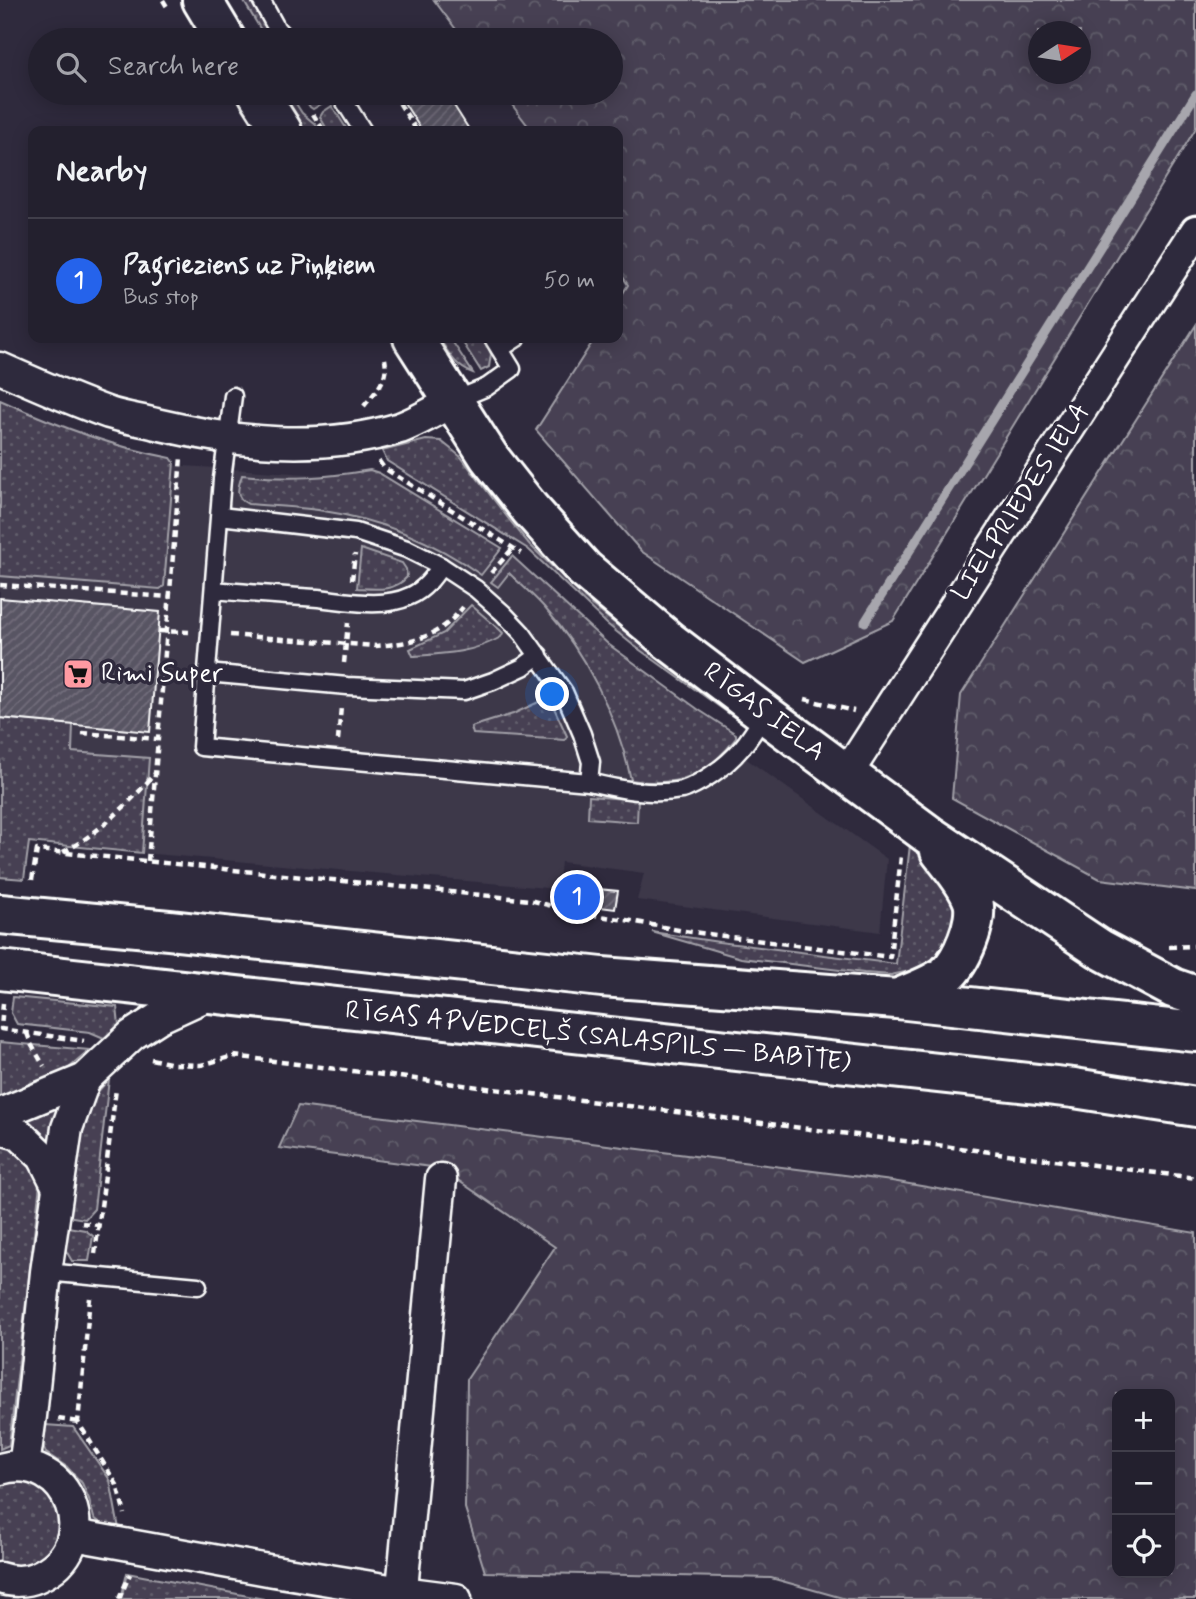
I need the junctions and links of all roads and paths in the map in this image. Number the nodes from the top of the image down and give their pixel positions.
1 (202, 0) edge
2 (261, 0) edge
3 (219, 28) edge
4 (276, 28) edge
5 (266, 105) edge
6 (347, 105) edge
7 (401, 105) edge
8 (279, 126) edge
9 (360, 126) edge
10 (414, 126) edge
11 (1196, 231) edge
12 (416, 343) edge
13 (496, 343) edge
14 (0, 368) edge
15 (233, 396) dead end
16 (453, 401) junction
17 (227, 438) junction
18 (220, 516) junction
19 (356, 532) junction
20 (441, 566) junction
21 (0, 585) edge
22 (214, 590) junction
23 (170, 597) dead end
24 (350, 601) junction
25 (159, 631) dead end
26 (166, 631) dead end
27 (539, 655) junction
28 (207, 673) junction
29 (342, 686) junction
30 (802, 698) dead end
31 (765, 714) junction
32 (881, 722) junction
33 (82, 733) dead end
34 (157, 739) dead end
35 (336, 760) junction
36 (155, 773) dead end
37 (847, 774) junction
38 (589, 782) junction
39 (920, 829) junction
40 (62, 853) junction
41 (32, 880) dead end
42 (0, 914) edge
43 (2, 981) edge
44 (210, 994) junction
45 (1196, 996) edge
46 (897, 999) junction
47 (1196, 1032) edge
48 (87, 1041) dead end
49 (148, 1058) dead end
50 (85, 1079) junction
51 (117, 1081) dead end
52 (1196, 1107) edge
53 (0, 1114) edge
54 (0, 1129) edge
55 (1196, 1178) edge
56 (441, 1179) dead end
57 (58, 1187) junction
58 (46, 1272) junction
59 (92, 1276) junction
60 (198, 1286) dead end
61 (12, 1468) edge
62 (74, 1535) junction
63 (130, 1544) junction
64 (0, 1578) edge
65 (32, 1590) edge
66 (402, 1596) edge
67 (119, 1599) edge
68 (456, 1599) edge

1 - 3 main road
2 - 4 lane
5 - 8 main road
6 - 9 lane
7 - 10 path
11 - 32 street, LIELPRIEDES IELA
12 - 16 main road, RĪGAS IELA
13 - 16 lane
14 - 17 street
15 - 17 lane
16 - 17 street
16 - 31 main road, RĪGAS IELA
17 - 18 lane
18 - 19 lane
18 - 22 lane
19 - 20 lane
19 - 24 path
20 - 24 lane
20 - 27 lane
21 - 23 path
22 - 24 lane
22 - 28 lane
24 - 29 path
25 - 26 path
27 - 29 lane
27 - 38 lane
28 - 29 lane
28 - 35 lane
29 - 35 path
30 - 32 path
31 - 37 main road, RĪGAS IELA
31 - 38 lane
32 - 37 street, LIELPRIEDES IELA
33 - 34 path
35 - 38 lane
36 - 40 path
37 - 39 main road, RĪGAS IELA
39 - 40 path
39 - 45 main road, RĪGAS IELA
39 - 46 main road
40 - 41 path
42 - 46 main road
43 - 44 main road, RĪGAS APVEDCEĻŠ (SALASPILS — BABĪTE)
43 - 48 path
44 - 50 street
44 - 52 main road, RĪGAS APVEDCEĻŠ (SALASPILS — BABĪTE)
46 - 47 main road
49 - 55 path
50 - 53 street
50 - 57 street
51 - 59 path
54 - 57 street
56 - 66 street
57 - 58 street
58 - 59 lane
58 - 61 street
59 - 60 lane
59 - 63 path
61 - 62 street
62 - 63 street
62 - 65 street
63 - 66 street
63 - 67 path
64 - 65 street
66 - 68 street

